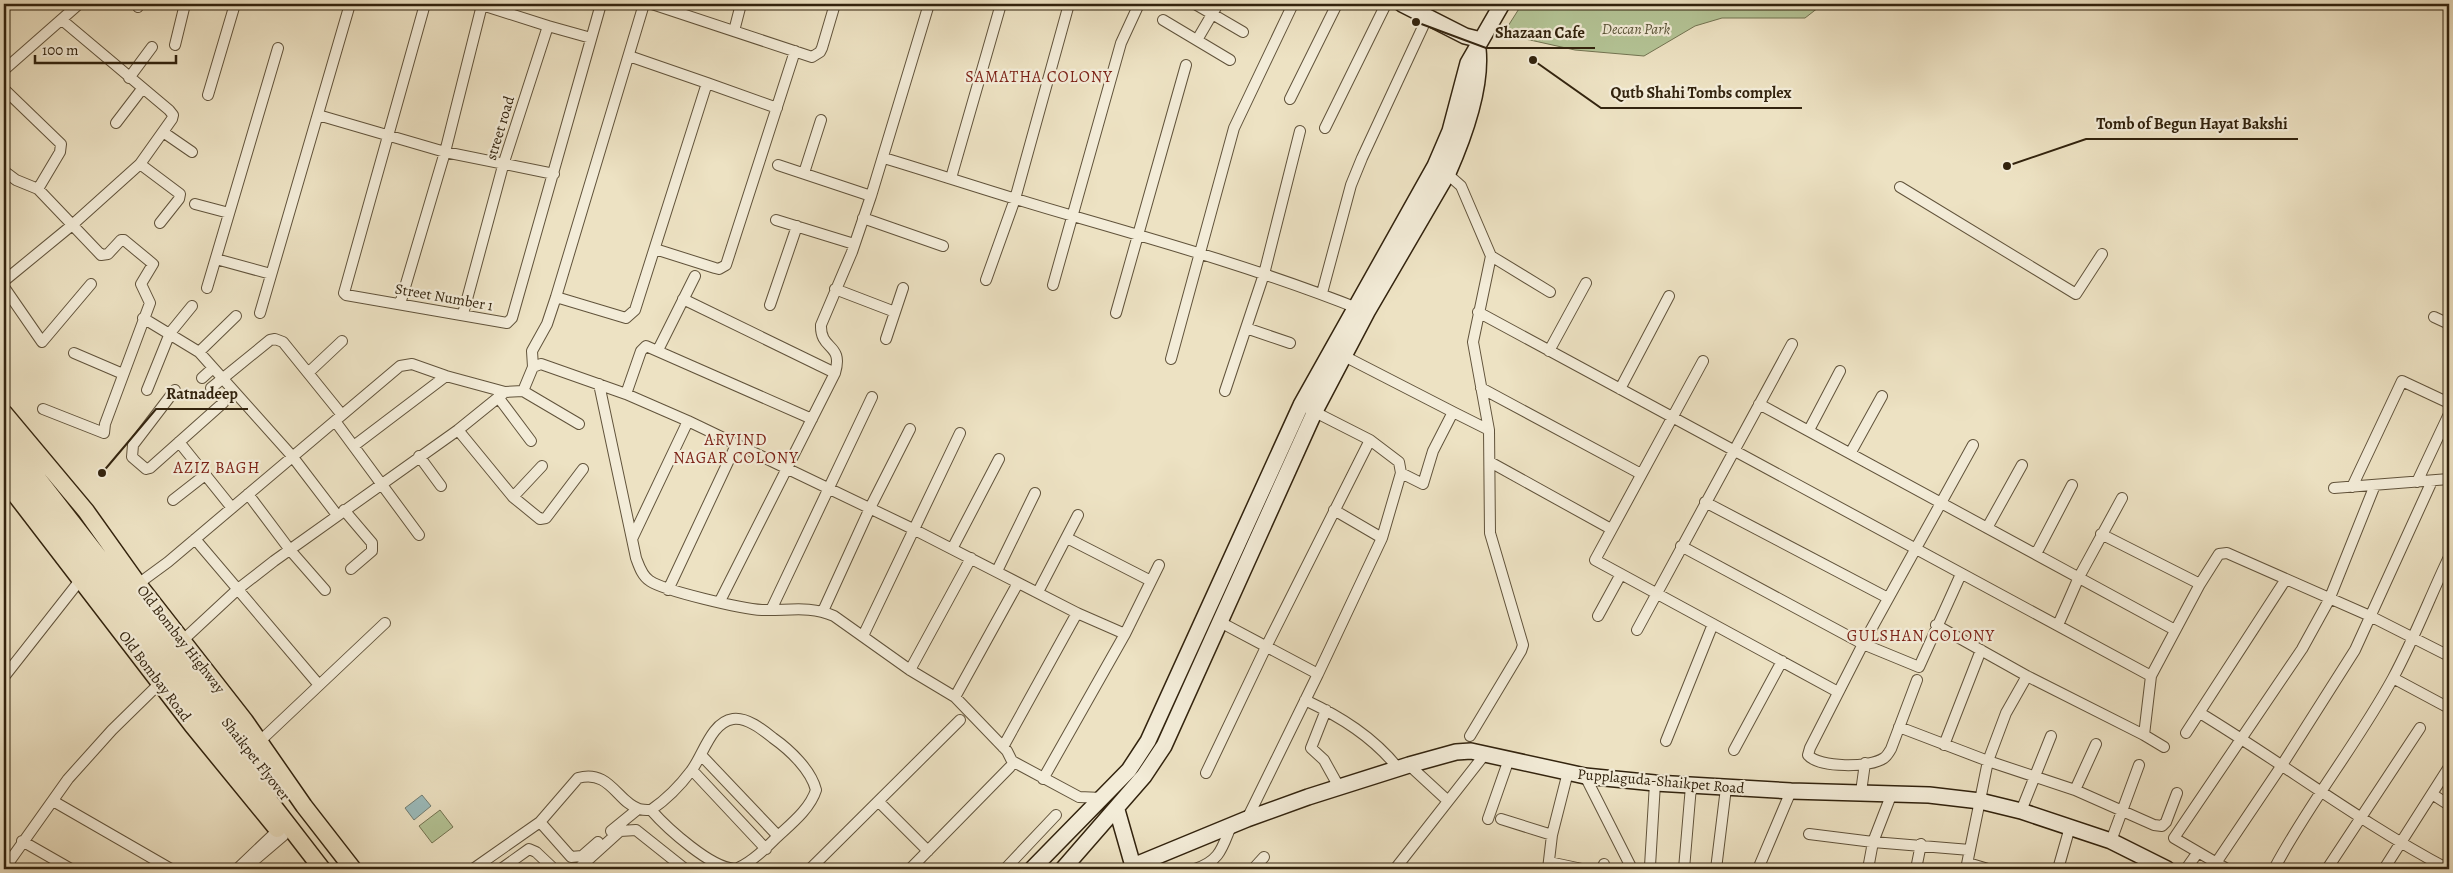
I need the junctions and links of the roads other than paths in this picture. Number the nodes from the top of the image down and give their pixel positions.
1 (79, 4) edge
2 (185, 4) edge
3 (235, 4) edge
4 (350, 4) edge
5 (425, 4) edge
6 (601, 4) edge
7 (644, 4) edge
8 (652, 4) edge
9 (741, 4) edge
10 (835, 4) edge
11 (929, 4) edge
12 (1001, 4) edge
13 (1068, 4) edge
14 (1139, 4) edge
15 (1195, 4) edge
16 (1218, 4) edge
17 (1294, 4) edge
18 (1336, 4) edge
19 (1386, 4) edge
20 (1402, 4) edge
21 (1502, 4) edge
22 (480, 7) edge
23 (1212, 13) junction
24 (1427, 18) junction
25 (62, 20) junction
26 (1163, 20) dead end
27 (548, 26) junction
28 (734, 31) junction
29 (1244, 32) dead end
30 (591, 38) junction
31 (1197, 40) junction
32 (175, 45) dead end
33 (1479, 45) junction
34 (152, 47) dead end
35 (278, 48) dead end
36 (795, 51) junction
37 (629, 56) junction
38 (1230, 60) dead end
39 (1186, 66) dead end
40 (4, 70) edge
41 (129, 78) junction
42 (707, 83) junction
43 (4, 89) edge
44 (142, 89) junction
45 (208, 95) dead end
46 (1290, 99) dead end
47 (777, 108) junction
48 (318, 115) junction
49 (821, 120) dead end
50 (116, 123) dead end
51 (1325, 128) dead end
52 (1300, 131) dead end
53 (163, 132) junction
54 (388, 135) junction
55 (192, 152) dead end
56 (445, 152) junction
57 (884, 158) junction
58 (504, 162) junction
59 (140, 164) junction
60 (778, 165) dead end
61 (1441, 170) junction
62 (4, 171) edge
63 (554, 174) junction
64 (804, 174) junction
65 (951, 178) junction
66 (1900, 187) dead end
67 (38, 189) junction
68 (871, 196) junction
69 (1015, 199) junction
70 (195, 204) dead end
71 (229, 213) junction
72 (1073, 216) junction
73 (864, 218) junction
74 (776, 220) dead end
75 (160, 223) dead end
76 (71, 226) junction
77 (797, 226) junction
78 (1137, 234) junction
79 (854, 244) junction
80 (943, 246) dead end
81 (655, 249) junction
82 (1199, 254) junction
83 (2102, 254) dead end
84 (1491, 256) junction
85 (216, 259) junction
86 (271, 274) junction
87 (1264, 274) junction
88 (695, 276) dead end
89 (986, 280) dead end
90 (4, 281) edge
91 (1586, 283) dead end
92 (91, 284) dead end
93 (1053, 285) dead end
94 (4, 287) edge
95 (207, 288) dead end
96 (903, 288) dead end
97 (836, 289) junction
98 (1550, 292) dead end
99 (1322, 293) junction
100 (1669, 296) dead end
101 (556, 298) junction
102 (683, 299) junction
103 (400, 304) junction
104 (770, 305) dead end
105 (192, 306) dead end
106 (1361, 310) junction
107 (895, 312) junction
108 (1478, 312) junction
109 (260, 313) dead end
110 (1116, 313) dead end
111 (463, 314) junction
112 (236, 316) dead end
113 (2434, 317) dead end
114 (144, 318) junction
115 (2449, 324) edge
116 (1246, 328) junction
117 (170, 333) junction
118 (886, 339) dead end
119 (342, 341) dead end
120 (1290, 344) dead end
121 (1792, 344) dead end
122 (658, 350) junction
123 (1549, 351) junction
124 (199, 352) junction
125 (74, 353) dead end
126 (1344, 356) junction
127 (1171, 359) dead end
128 (1703, 361) dead end
129 (533, 367) junction
130 (213, 368) junction
131 (1840, 371) dead end
132 (308, 373) junction
133 (835, 373) junction
134 (123, 374) junction
135 (446, 376) junction
136 (202, 378) dead end
137 (223, 379) junction
138 (599, 384) junction
139 (211, 388) dead end
140 (1481, 388) junction
141 (232, 389) junction
142 (1620, 389) junction
143 (147, 390) dead end
144 (175, 390) dead end
145 (1226, 390) dead end
146 (523, 392) junction
147 (502, 394) junction
148 (626, 394) junction
149 (1882, 396) dead end
150 (872, 397) dead end
151 (2449, 403) edge
152 (1759, 404) junction
153 (1308, 408) junction
154 (43, 409) dead end
155 (1453, 412) junction
156 (4, 413) edge
157 (2449, 414) edge
158 (1672, 417) junction
159 (339, 418) junction
160 (812, 418) junction
161 (688, 421) junction
162 (578, 424) dead end
163 (910, 429) dead end
164 (458, 430) junction
165 (1489, 430) junction
166 (1809, 430) junction
167 (960, 433) dead end
168 (4, 435) edge
169 (1370, 440) junction
170 (531, 441) dead end
171 (179, 442) junction
172 (355, 445) junction
173 (736, 445) junction
174 (1973, 445) dead end
175 (1734, 450) junction
176 (1851, 452) junction
177 (292, 456) junction
178 (418, 456) junction
179 (4, 457) edge
180 (999, 459) dead end
181 (1490, 462) junction
182 (2022, 465) dead end
183 (542, 466) dead end
184 (785, 468) junction
185 (583, 469) dead end
186 (1401, 473) junction
187 (1642, 474) junction
188 (205, 475) junction
189 (2449, 479) edge
190 (4, 480) edge
191 (2432, 480) junction
192 (2417, 482) junction
193 (383, 483) junction
194 (2072, 485) dead end
195 (2375, 485) junction
196 (441, 486) dead end
197 (2352, 487) junction
198 (828, 488) junction
199 (2334, 488) dead end
200 (1035, 492) dead end
201 (248, 494) junction
202 (513, 497) junction
203 (2122, 498) dead end
204 (173, 500) dead end
205 (1705, 502) junction
206 (1942, 503) junction
207 (232, 508) junction
208 (870, 508) junction
209 (1334, 510) junction
210 (341, 512) junction
211 (1078, 515) dead end
212 (1987, 528) junction
213 (913, 529) junction
214 (1611, 529) junction
215 (2102, 534) junction
216 (419, 535) dead end
217 (1067, 538) junction
218 (1382, 538) junction
219 (194, 539) junction
220 (632, 539) junction
221 (1681, 546) junction
222 (1916, 548) junction
223 (952, 549) junction
224 (290, 550) junction
225 (2036, 554) junction
226 (2449, 556) edge
227 (971, 558) junction
228 (1159, 566) dead end
229 (351, 569) dead end
230 (997, 571) junction
231 (1621, 574) junction
232 (1961, 574) junction
233 (2079, 577) junction
234 (80, 579) junction
235 (2286, 579) junction
236 (1151, 581) junction
237 (1018, 583) junction
238 (138, 584) junction
239 (2200, 584) junction
240 (238, 589) junction
241 (325, 590) dead end
242 (668, 590) junction
243 (1038, 592) junction
244 (1656, 594) junction
245 (1888, 598) junction
246 (2329, 600) junction
247 (720, 601) junction
248 (771, 610) junction
249 (823, 610) junction
250 (1077, 613) junction
251 (1598, 616) dead end
252 (2370, 616) junction
253 (1220, 622) junction
254 (385, 623) dead end
255 (1713, 624) junction
256 (1936, 625) junction
257 (2058, 625) junction
258 (1637, 630) dead end
259 (2175, 630) junction
260 (1125, 634) junction
261 (863, 636) junction
262 (2411, 638) junction
263 (182, 641) junction
264 (1863, 644) junction
265 (1266, 647) junction
266 (1981, 650) junction
267 (2449, 656) edge
268 (1782, 661) junction
269 (910, 670) junction
270 (1318, 674) junction
271 (2027, 676) junction
272 (2151, 676) junction
273 (4, 677) edge
274 (2393, 678) junction
275 (1917, 680) dead end
276 (160, 683) junction
277 (319, 685) junction
278 (1838, 692) junction
279 (955, 697) junction
280 (1305, 700) junction
281 (2449, 708) edge
282 (1326, 710) junction
283 (2200, 713) junction
284 (960, 720) dead end
285 (1899, 726) junction
286 (2420, 728) dead end
287 (2186, 733) dead end
288 (2144, 735) junction
289 (1470, 736) dead end
290 (2051, 736) dead end
291 (2242, 738) junction
292 (1666, 741) dead end
293 (259, 742) junction
294 (2096, 744) dead end
295 (1944, 745) junction
296 (1003, 747) junction
297 (2164, 747) dead end
298 (1734, 750) dead end
299 (1485, 754) junction
300 (701, 755) junction
301 (1509, 759) junction
302 (1988, 762) junction
303 (1866, 763) junction
304 (2139, 765) dead end
305 (2282, 765) junction
306 (1404, 766) junction
307 (1010, 767) dead end
308 (2449, 768) edge
309 (692, 770) junction
310 (1568, 772) junction
311 (1206, 773) dead end
312 (1586, 776) junction
313 (2034, 777) junction
314 (1043, 779) junction
315 (1655, 783) junction
316 (1691, 786) junction
317 (1339, 787) junction
318 (1726, 788) junction
319 (2075, 790) junction
320 (1791, 791) junction
321 (1860, 792) junction
322 (2321, 792) junction
323 (1892, 793) junction
324 (2176, 793) dead end
325 (2432, 794) junction
326 (1102, 798) junction
327 (53, 801) junction
328 (1448, 801) junction
329 (1980, 801) junction
330 (879, 802) junction
331 (2449, 805) edge
332 (638, 809) junction
333 (651, 810) junction
334 (1117, 810) junction
335 (2021, 811) junction
336 (2122, 812) junction
337 (1056, 815) dead end
338 (1247, 819) junction
339 (1488, 819) dead end
340 (1502, 819) dead end
341 (2360, 819) junction
342 (540, 822) junction
343 (1231, 826) junction
344 (2070, 827) junction
345 (280, 833) junction
346 (1809, 834) dead end
347 (1552, 835) junction
348 (778, 836) junction
349 (22, 841) junction
350 (2111, 841) junction
351 (1873, 842) junction
352 (1921, 844) junction
353 (2399, 844) junction
354 (766, 849) junction
355 (1970, 850) junction
356 (928, 851) junction
357 (2198, 852) junction
358 (1264, 857) dead end
359 (2216, 863) junction
360 (2147, 864) edge
361 (1548, 866) edge
362 (1650, 866) dead end
363 (1967, 866) edge
364 (1209, 867) edge
365 (238, 868) edge
366 (581, 868) edge
367 (1134, 868) edge
368 (4, 869) edge
369 (71, 869) edge
370 (171, 869) edge
371 (310, 869) edge
372 (322, 869) edge
373 (342, 869) edge
374 (353, 869) edge
375 (473, 869) edge
376 (501, 869) edge
377 (554, 869) edge
378 (685, 869) edge
379 (810, 869) edge
380 (910, 869) edge
381 (1006, 869) edge
382 (1032, 869) edge
383 (1063, 869) edge
384 (1195, 869) edge
385 (1253, 869) edge
386 (1395, 869) edge
387 (1582, 869) edge
388 (1632, 869) edge
389 (1684, 869) edge
390 (1716, 869) edge
391 (1758, 869) edge
392 (1868, 869) edge
393 (1916, 869) edge
394 (1988, 869) edge
395 (2058, 869) edge
396 (2167, 869) edge
397 (2186, 869) edge
398 (2227, 869) edge
399 (2274, 869) edge
400 (2327, 869) edge
401 (2384, 869) edge
402 (2448, 869) edge

1 - 25 street
2 - 32 street
3 - 45 street
4 - 48 street
5 - 54 street, Street Number 1
6 - 30 street, Street Number 1
7 - 37 street
8 - 28 street
9 - 28 street
10 - 36 street
11 - 57 street
12 - 65 street
13 - 69 street
14 - 72 street
15 - 23 street
16 - 23 street
17 - 82 street
18 - 46 street
19 - 51 street
20 - 24 street
21 - 33 street
22 - 27 street
22 - 56 street
23 - 29 street
23 - 31 street
24 - 33 street
24 - 99 street
25 - 40 street
25 - 41 street
26 - 31 street
27 - 30 street
27 - 58 street, street road
28 - 36 street
30 - 63 street, Street Number 1
31 - 38 street
33 - 61 street
34 - 41 street
35 - 71 street
36 - 47 street
37 - 42 street
37 - 101 street
39 - 78 street
41 - 44 street
42 - 47 street
42 - 81 street
43 - 67 street
44 - 50 street
44 - 53 street
47 - 81 street
48 - 54 street
48 - 86 street
49 - 64 street
52 - 87 street
53 - 55 street
53 - 59 street
54 - 56 street
54 - 103 street, Street Number 1
56 - 58 street
56 - 103 street
57 - 65 street
57 - 68 street
58 - 63 street
58 - 111 street, street road
59 - 75 street
59 - 76 street
60 - 64 street
61 - 84 street
61 - 106 street
62 - 67 street
63 - 111 street, Street Number 1
64 - 68 street
65 - 69 street
66 - 83 street
67 - 76 street
68 - 73 street
69 - 72 street
69 - 89 street
70 - 71 street
71 - 85 street
72 - 78 street
72 - 93 street
73 - 79 street
73 - 80 street
74 - 77 street
76 - 90 street
76 - 114 street
77 - 79 street
77 - 104 street
78 - 82 street
78 - 110 street
79 - 97 street
81 - 101 street
82 - 87 street
82 - 127 street
84 - 98 street
84 - 108 street
85 - 86 street
85 - 95 street
86 - 109 street
87 - 99 street
87 - 116 street
88 - 102 street
91 - 123 street
92 - 94 street
96 - 107 street
97 - 107 street
97 - 133 street
99 - 106 street
100 - 142 street
101 - 129 street
102 - 122 street
102 - 133 street
103 - 111 street, Street Number 1
105 - 117 street
106 - 126 street
106 - 153 street
107 - 118 street
108 - 123 street
108 - 140 street
112 - 124 street
113 - 115 street
114 - 117 street
114 - 134 street
116 - 120 street
116 - 145 street
117 - 124 street
117 - 143 street
119 - 132 street
121 - 152 street
122 - 148 street
122 - 160 street
123 - 142 street
124 - 130 street
125 - 134 street
126 - 153 street
126 - 155 street
128 - 158 street
129 - 138 street
129 - 146 street
130 - 136 street
130 - 137 street
131 - 166 street
132 - 137 street
132 - 159 street
133 - 160 street
134 - 154 street
135 - 147 street
135 - 159 street
135 - 172 street
137 - 139 street
137 - 141 street
138 - 148 street
138 - 220 street
140 - 165 street
140 - 187 street
141 - 171 street
141 - 177 street
142 - 158 street
144 - 171 street
146 - 147 street
146 - 162 street
147 - 164 street
147 - 170 street
148 - 161 street
149 - 176 street
150 - 198 street
151 - 197 street
152 - 166 street
152 - 175 street
153 - 169 street
153 - 253 street
153 - 326 street
155 - 165 street
155 - 186 street
156 - 238 main road, Old Bombay Highway
157 - 192 street
158 - 175 street
158 - 187 street
159 - 172 street
159 - 177 street
160 - 184 street
161 - 173 street
161 - 220 street
163 - 208 street
164 - 178 street
164 - 202 street
165 - 181 street
166 - 176 street
167 - 213 street
168 - 373 main road, Shaikpet Flyover
169 - 186 street
169 - 209 street
171 - 188 street
172 - 193 street
173 - 184 street
173 - 242 street
174 - 206 street
175 - 205 street
175 - 222 street
176 - 206 street
177 - 201 street
177 - 210 street
178 - 193 street
178 - 196 street
179 - 372 main road, Shaikpet Flyover
180 - 223 street
181 - 214 street
181 - 289 street
182 - 212 street
183 - 202 street
184 - 198 street
184 - 247 street
185 - 202 street
186 - 218 street
187 - 214 street
188 - 204 street
188 - 207 street
189 - 191 street
190 - 234 main road, Old Bombay Road
191 - 192 street
191 - 252 street
192 - 195 street
193 - 210 street
193 - 216 street
194 - 225 street
195 - 197 street
195 - 246 street
197 - 199 street
198 - 208 street
198 - 248 street
200 - 230 street
201 - 207 street
201 - 224 street
203 - 215 street
205 - 221 street
205 - 245 street
206 - 212 street
206 - 222 street
207 - 219 street
208 - 213 street
208 - 249 street
209 - 218 street
209 - 265 street
210 - 224 street
210 - 229 street
211 - 217 street
212 - 225 street
213 - 223 street
213 - 261 street
214 - 231 street
215 - 233 street
215 - 239 street
217 - 236 street
217 - 243 street
218 - 270 street
219 - 238 street
219 - 240 street
220 - 242 street
221 - 244 street
221 - 264 street
222 - 232 street
222 - 245 street
223 - 227 street
224 - 240 street
224 - 241 street
225 - 233 street
226 - 262 street
227 - 230 street
227 - 269 street
228 - 236 street
230 - 237 street
231 - 244 street
231 - 251 street
232 - 256 street
232 - 257 street
233 - 257 street
233 - 259 street
234 - 273 street
234 - 276 main road, Old Bombay Road
235 - 239 street
235 - 246 street
235 - 283 street
236 - 260 street
237 - 243 street
237 - 279 street
238 - 263 main road, Old Bombay Highway
239 - 259 street
240 - 263 street
240 - 277 street
242 - 247 street
243 - 250 street
244 - 255 street
244 - 258 street
245 - 264 street
246 - 252 street
246 - 291 street
247 - 248 street
248 - 249 street
249 - 261 street
250 - 260 street
250 - 296 street
252 - 262 street
252 - 305 street
253 - 265 street
253 - 334 street
254 - 277 street
255 - 268 street
255 - 292 street
256 - 264 street
256 - 266 street
257 - 272 street
259 - 272 street
260 - 314 street
261 - 269 street
262 - 267 street
262 - 274 street
263 - 293 main road, Old Bombay Highway
264 - 278 street
265 - 270 street
265 - 311 street
266 - 271 street
266 - 295 street
268 - 278 street
268 - 298 street
269 - 279 street
270 - 280 street
271 - 288 street
271 - 302 street
272 - 288 street
274 - 281 street
274 - 322 street
275 - 285 street
276 - 327 street
276 - 345 main road, Old Bombay Road
277 - 293 street
278 - 303 street
279 - 296 street
280 - 282 street
280 - 338 street
282 - 306 street
282 - 317 street
283 - 287 street
283 - 291 street
284 - 330 street
285 - 295 street
285 - 303 street
286 - 341 street
288 - 297 street
290 - 313 street
291 - 305 street
291 - 357 street
293 - 374 main road, Old Bombay Highway
294 - 319 street
295 - 302 street
296 - 314 street
299 - 301 street, Pupplaguda-Shaikpet Road
299 - 306 street, Pupplaguda-Shaikpet Road
299 - 328 street
300 - 309 street
300 - 348 street
300 - 348 street
301 - 310 street, Pupplaguda-Shaikpet Road
301 - 339 street
302 - 313 street
302 - 329 street
303 - 321 street
304 - 336 street
305 - 322 street
305 - 359 street
306 - 317 street, Pupplaguda-Shaikpet Road
306 - 328 street
307 - 356 street
308 - 325 street
309 - 333 street
309 - 354 street
310 - 312 street, Pupplaguda-Shaikpet Road
310 - 347 street
312 - 315 street, Pupplaguda-Shaikpet Road
312 - 388 street
313 - 319 street
313 - 335 street
314 - 326 street
315 - 316 street, Pupplaguda-Shaikpet Road
315 - 362 street
316 - 318 street, Pupplaguda-Shaikpet Road
316 - 389 street
317 - 338 street, Pupplaguda-Shaikpet Road
318 - 320 street, Pupplaguda-Shaikpet Road
318 - 390 street
319 - 336 street
320 - 321 street, Pupplaguda-Shaikpet Road
320 - 391 street
321 - 323 street, Pupplaguda-Shaikpet Road
322 - 341 street
322 - 399 street
323 - 329 street, Pupplaguda-Shaikpet Road
323 - 351 street
324 - 336 street
325 - 331 street
325 - 353 street
326 - 334 street
326 - 382 street
327 - 349 street
327 - 370 street
328 - 386 street
329 - 335 street, Pupplaguda-Shaikpet Road
329 - 355 street
330 - 356 street
330 - 379 street
332 - 333 street
332 - 342 street
332 - 342 street
333 - 354 street
334 - 367 street
334 - 383 street
335 - 344 street, Pupplaguda-Shaikpet Road
336 - 350 street
337 - 381 street
338 - 343 street, Pupplaguda-Shaikpet Road
340 - 347 street
341 - 353 street
341 - 400 street
342 - 375 street
343 - 364 street
343 - 367 street, Pupplaguda-Shaikpet Road
344 - 350 street, Pupplaguda-Shaikpet Road
344 - 395 street
345 - 365 street
345 - 371 main road, Old Bombay Road
346 - 351 street
347 - 361 street
348 - 354 street
349 - 368 street
349 - 369 street
350 - 360 street, Pupplaguda-Shaikpet Road
351 - 352 street
351 - 392 street
352 - 355 street
352 - 393 street
353 - 401 street
353 - 402 street
355 - 363 street
356 - 380 street
357 - 359 street
357 - 397 street
358 - 385 street
359 - 398 street
360 - 396 street, Pupplaguda-Shaikpet Road
361 - 387 street
363 - 394 street
364 - 384 street
366 - 378 street
376 - 377 street

